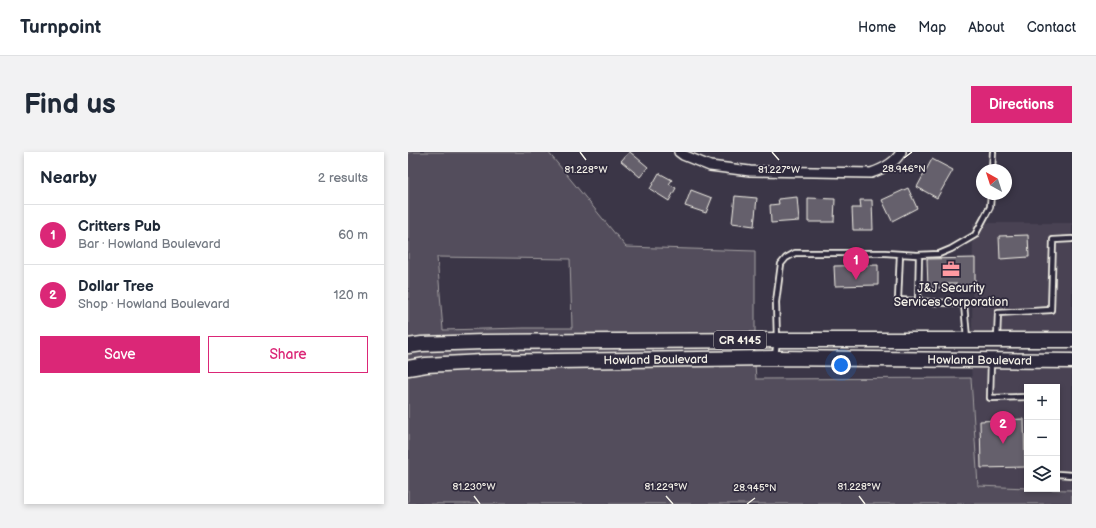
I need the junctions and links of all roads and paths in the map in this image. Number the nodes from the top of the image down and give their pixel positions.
1 (679, 152) edge
2 (901, 152) edge
3 (993, 152) edge
4 (992, 164) edge
5 (991, 200) edge
6 (1072, 239) edge
7 (900, 254) junction
8 (919, 255) junction
9 (918, 301) junction
10 (777, 340) junction
11 (968, 340) junction
12 (997, 340) junction
13 (1072, 340) edge
14 (408, 346) edge
15 (775, 358) junction
16 (992, 360) junction
17 (1072, 361) edge
18 (408, 368) edge
19 (1024, 397) edge
20 (1060, 474) edge
21 (1072, 475) edge

1 - 2 street
3 - 4 lane
5 - 8 lane
6 - 12 lane
7 - 8 lane
7 - 9 lane
7 - 10 lane
8 - 9 lane
9 - 11 lane
10 - 11 main road, Howland Boulevard / CR 4145
10 - 14 main road, Howland Boulevard / CR 4145
10 - 15 lane
11 - 12 main road, Howland Boulevard / CR 4145
12 - 13 main road, Howland Boulevard / CR 4145
15 - 16 main road, Howland Boulevard / CR 4145
15 - 18 main road, Howland Boulevard / CR 4145
16 - 17 main road, Howland Boulevard / CR 4145
16 - 19 lane
20 - 21 lane

